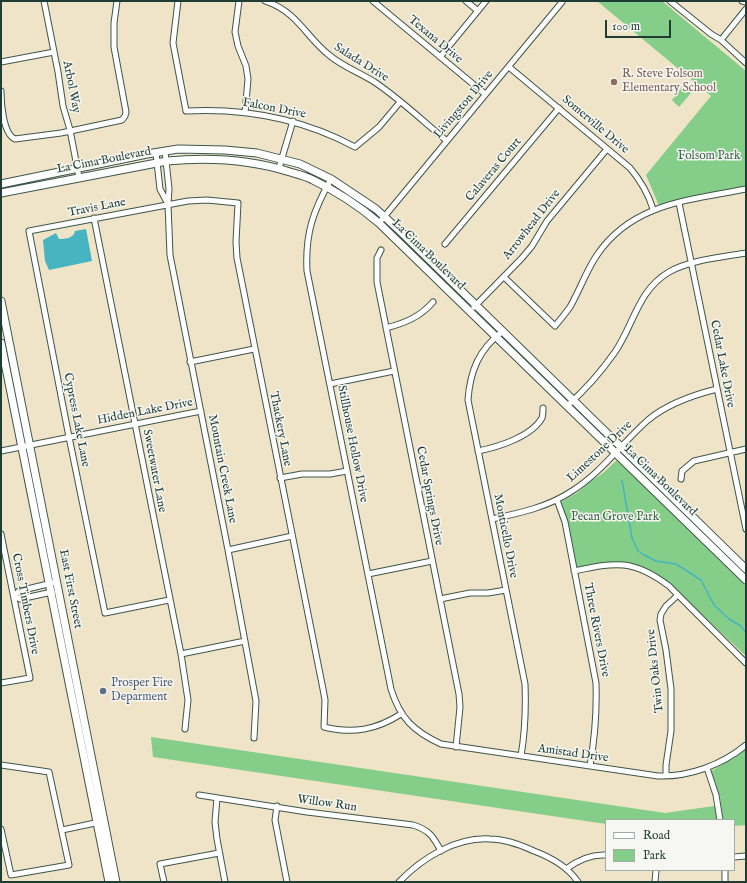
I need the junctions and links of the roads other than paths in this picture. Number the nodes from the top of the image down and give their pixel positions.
1 (44, 1) edge
2 (117, 1) edge
3 (178, 1) edge
4 (239, 1) edge
5 (265, 1) edge
6 (373, 1) edge
7 (466, 1) edge
8 (486, 1) edge
9 (561, 1) edge
10 (670, 1) edge
11 (742, 1) edge
12 (746, 2) edge
13 (478, 10) junction
14 (746, 10) edge
15 (721, 40) junction
16 (54, 52) junction
17 (440, 56) junction
18 (1, 62) edge
19 (746, 63) edge
20 (510, 67) junction
21 (1, 91) edge
22 (485, 94) junction
23 (400, 102) junction
24 (559, 108) junction
25 (245, 113) junction
26 (293, 121) junction
27 (71, 131) junction
28 (447, 141) junction
29 (607, 149) junction
30 (165, 151) junction
31 (156, 152) junction
32 (167, 160) junction
33 (282, 160) junction
34 (157, 162) junction
35 (279, 168) junction
36 (78, 169) junction
37 (79, 177) junction
38 (331, 179) junction
39 (1, 184) edge
40 (326, 187) junction
41 (746, 189) edge
42 (1, 193) edge
43 (679, 203) junction
44 (168, 204) junction
45 (653, 209) junction
46 (384, 216) junction
47 (94, 218) junction
48 (379, 223) junction
49 (29, 231) joint
50 (445, 244) dead end
51 (381, 250) dead end
52 (746, 253) edge
53 (692, 264) junction
54 (504, 277) junction
55 (1, 301) edge
56 (434, 302) dead end
57 (476, 305) junction
58 (470, 311) junction
59 (386, 328) junction
60 (503, 331) junction
61 (496, 336) junction
62 (1, 343) edge
63 (254, 349) junction
64 (190, 362) junction
65 (394, 371) junction
66 (330, 384) junction
67 (717, 389) junction
68 (573, 400) junction
69 (566, 406) junction
70 (543, 408) dead end
71 (201, 411) junction
72 (134, 424) junction
73 (69, 437) junction
74 (26, 446) junction
75 (621, 447) junction
76 (746, 449) edge
77 (1, 451) edge
78 (478, 451) junction
79 (730, 452) junction
80 (616, 453) junction
81 (347, 471) junction
82 (280, 478) junction
83 (681, 479) dead end
84 (557, 500) junction
85 (492, 519) junction
86 (746, 529) edge
87 (1, 534) edge
88 (292, 536) junction
89 (228, 550) junction
90 (432, 561) junction
91 (746, 569) edge
92 (574, 571) junction
93 (368, 574) junction
94 (746, 580) edge
95 (58, 582) junction
96 (49, 584) junction
97 (506, 590) junction
98 (59, 591) junction
99 (51, 593) junction
100 (678, 595) junction
101 (14, 596) junction
102 (440, 599) junction
103 (169, 600) junction
104 (245, 641) junction
105 (180, 654) junction
106 (746, 663) edge
107 (74, 672) junction
108 (67, 673) junction
109 (1, 683) edge
110 (76, 701) junction
111 (401, 714) junction
112 (185, 729) dead end
113 (254, 738) dead end
114 (746, 745) edge
115 (456, 747) junction
116 (521, 756) junction
117 (1, 765) edge
118 (590, 766) junction
119 (707, 768) junction
120 (666, 776) junction
121 (199, 795) dead end
122 (217, 798) junction
123 (277, 806) junction
124 (720, 819) edge
125 (101, 822) junction
126 (1, 829) edge
127 (62, 830) junction
128 (441, 851) junction
129 (219, 852) junction
130 (605, 854) edge
131 (746, 856) edge
132 (735, 857) edge
133 (566, 869) junction
134 (656, 871) edge
135 (725, 871) edge
136 (109, 882) edge
137 (116, 882) edge
138 (164, 882) edge
139 (225, 882) edge
140 (287, 882) edge
141 (399, 882) edge
142 (578, 882) edge
143 (655, 882) edge
144 (725, 882) edge

1 - 16 street, Arbol Way
2 - 27 street
3 - 25 street, Falcon Drive
4 - 25 street
5 - 23 street, Salada Drive
6 - 17 street, Texana Drive
7 - 13 street
8 - 13 street
9 - 20 street, Livingston Drive
10 - 15 street
11 - 12 street
13 - 17 street
14 - 15 street
15 - 19 street
16 - 18 street
16 - 27 street, Arbol Way
17 - 22 street, Texana Drive
20 - 22 street, Livingston Drive
20 - 24 street, Somerville Drive
21 - 27 street
22 - 28 street, Livingston Drive
23 - 26 street, Falcon Drive
23 - 28 street, Salada Drive
24 - 29 street, Somerville Drive
24 - 50 street, Calaveras Court
25 - 26 street, Falcon Drive
26 - 33 street
27 - 36 street, Arbol Way
28 - 46 street, Livingston Drive
29 - 45 street, Somerville Drive
29 - 54 street, Arrowhead Drive
30 - 31 street, La Cima Boulevard
30 - 32 street, Mountain Creek Lane
30 - 33 street, La Cima Boulevard
31 - 34 street, Mountain Creek Lane
31 - 36 street, La Cima Boulevard
32 - 34 street, La Cima Boulevard
32 - 35 street, La Cima Boulevard
32 - 44 street, Mountain Creek Lane
33 - 35 street
33 - 38 street, La Cima Boulevard
34 - 37 street, La Cima Boulevard
34 - 44 street, Mountain Creek Lane
35 - 40 street, La Cima Boulevard
36 - 37 street, Arbol Way
36 - 39 street, La Cima Boulevard
37 - 42 street, La Cima Boulevard
38 - 40 street, Stillhouse Hollow Drive
38 - 46 street, La Cima Boulevard
40 - 48 street, La Cima Boulevard
40 - 66 street, Stillhouse Hollow Drive
41 - 43 street
43 - 45 street
43 - 53 street, Cedar Lake Drive
44 - 47 street, Travis Lane
44 - 63 street, Thackery Lane
44 - 64 street, Mountain Creek Lane
45 - 54 street
46 - 48 street, Livingston Drive
46 - 57 street, La Cima Boulevard
47 - 49 street, Travis Lane
47 - 72 street, Sweetwater Lane
48 - 58 street, La Cima Boulevard
49 - 73 street, Cypress Lake Lane
51 - 59 street, Cedar Springs Drive
52 - 53 street
53 - 67 street, Cedar Lake Drive
53 - 68 street
54 - 57 street, Arrowhead Drive
55 - 74 street, East First Street
56 - 59 street
57 - 58 street, Arrowhead Drive
57 - 60 street, La Cima Boulevard
58 - 61 street, La Cima Boulevard
59 - 65 street, Cedar Springs Drive
60 - 61 street, Monticello Drive
60 - 68 street, La Cima Boulevard
61 - 69 street, La Cima Boulevard
61 - 78 street, Monticello Drive
62 - 74 street, East First Street
63 - 64 street
63 - 82 street, Thackery Lane
64 - 71 street, Mountain Creek Lane
65 - 66 street
65 - 90 street, Cedar Springs Drive
66 - 81 street, Stillhouse Hollow Drive
67 - 75 street, Limestone Drive
67 - 79 street, Cedar Lake Drive
68 - 69 street
68 - 75 street, La Cima Boulevard
69 - 80 street, La Cima Boulevard
70 - 78 street
71 - 72 street, Hidden Lake Drive
71 - 89 street, Mountain Creek Lane
72 - 73 street, Hidden Lake Drive
72 - 103 street, Sweetwater Lane
73 - 74 street, Hidden Lake Drive
73 - 103 street, Cypress Lake Lane
74 - 77 street, Hidden Lake Drive
74 - 95 street, East First Street
74 - 96 street, East First Street
75 - 80 street, Limestone Drive
75 - 91 street, La Cima Boulevard
76 - 79 street
78 - 85 street, Monticello Drive
79 - 83 street
79 - 86 street, Cedar Lake Drive
80 - 84 street, Limestone Drive
80 - 94 street, La Cima Boulevard
81 - 82 street
81 - 93 street, Stillhouse Hollow Drive
82 - 88 street, Thackery Lane
84 - 85 street, Limestone Drive
84 - 92 street, Three Rivers Drive
85 - 97 street, Monticello Drive
87 - 101 street, Cross Timbers Drive
88 - 89 street
88 - 111 street, Thackery Lane
89 - 104 street, Mountain Creek Lane
90 - 93 street
90 - 102 street, Cedar Springs Drive
92 - 100 street
92 - 118 street, Three Rivers Drive
93 - 111 street, Stillhouse Hollow Drive
95 - 96 street
95 - 98 street, East First Street
96 - 99 street, East First Street
96 - 101 street
97 - 102 street
97 - 116 street, Monticello Drive
98 - 99 street
98 - 107 street, East First Street
99 - 101 street
99 - 108 street, East First Street
100 - 106 street
100 - 120 street, Twin Oaks Drive
101 - 109 street, Cross Timbers Drive
102 - 115 street, Cedar Springs Drive
103 - 105 street, Sweetwater Lane
104 - 105 street
104 - 113 street, Mountain Creek Lane
105 - 112 street, Sweetwater Lane
107 - 108 street
107 - 110 street, East First Street
108 - 110 street, East First Street
110 - 125 street, East First Street
111 - 115 street, Amistad Drive
114 - 119 street, Amistad Drive
115 - 116 street, Amistad Drive
116 - 118 street, Amistad Drive
117 - 127 street
118 - 120 street, Amistad Drive
119 - 120 street, Amistad Drive
119 - 124 street
121 - 122 street, Willow Run
122 - 123 street, Willow Run
122 - 129 street
123 - 128 street, Willow Run
123 - 140 street
125 - 127 street
125 - 136 street, East First Street
125 - 137 street, East First Street
126 - 127 street
128 - 133 street
128 - 141 street
129 - 138 street
129 - 139 street
130 - 133 street
131 - 132 street
133 - 142 street
134 - 143 street
135 - 144 street

